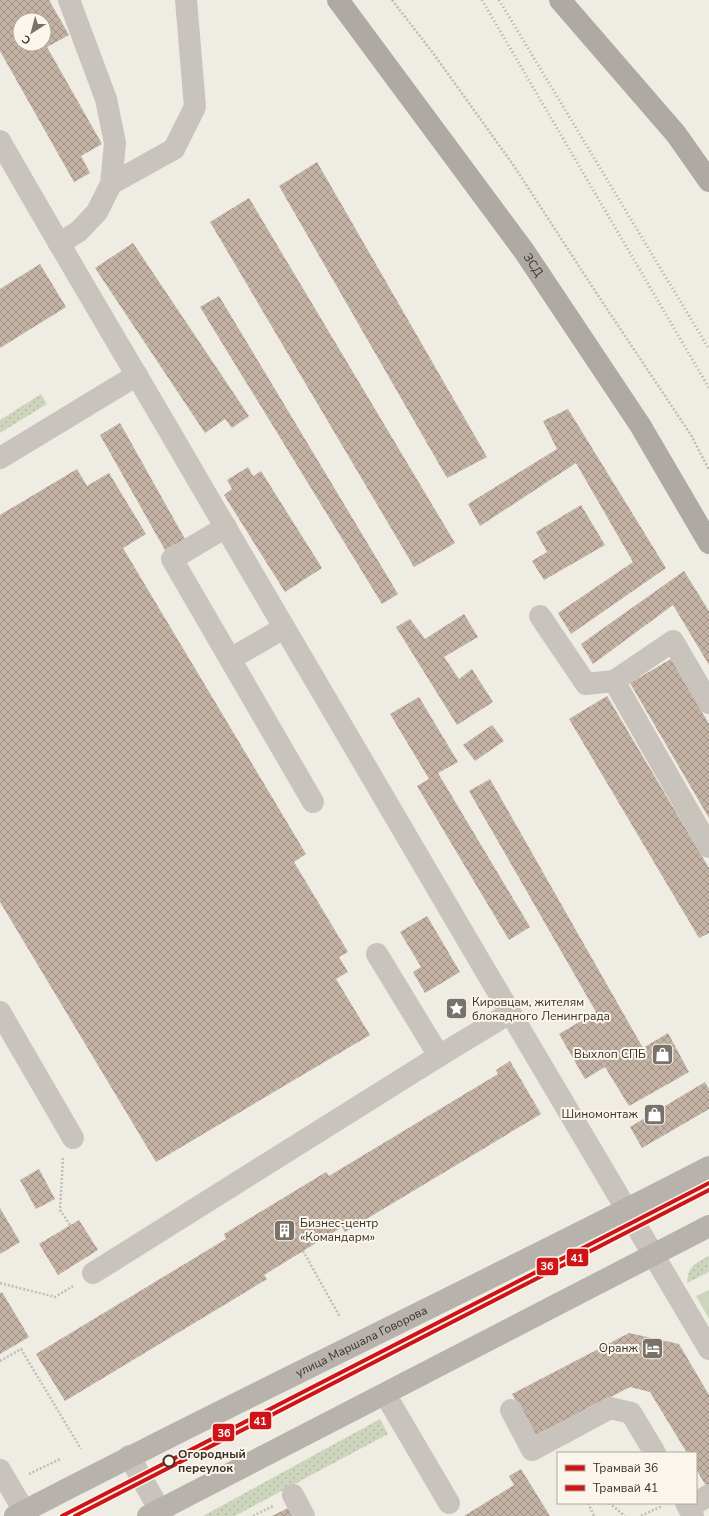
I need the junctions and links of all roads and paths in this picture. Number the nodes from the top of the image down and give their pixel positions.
1 (69, 0) edge
2 (186, 0) edge
3 (338, 0) edge
4 (392, 0) edge
5 (560, 0) edge
6 (0, 141) edge
7 (709, 181) edge
8 (111, 184) junction
9 (59, 244) junction
10 (137, 375) junction
11 (0, 458) edge
12 (709, 470) edge
13 (226, 527) junction
14 (709, 543) edge
15 (540, 616) dead end
16 (284, 628) junction
17 (230, 659) junction
18 (614, 681) junction
19 (709, 703) edge
20 (313, 802) dead end
21 (709, 847) edge
22 (378, 954) dead end
23 (0, 1012) edge
24 (510, 1013) junction
25 (438, 1056) junction
26 (73, 1138) joint
27 (709, 1167) edge
28 (627, 1210) junction
29 (70, 1225) dead end
30 (709, 1226) edge
31 (303, 1251) dead end
32 (653, 1255) junction
33 (93, 1274) joint
34 (0, 1283) edge
35 (340, 1317) dead end
36 (709, 1349) edge
37 (0, 1361) edge
38 (385, 1394) junction
39 (511, 1410) dead end
40 (81, 1449) dead end
41 (654, 1452) edge
42 (130, 1456) junction
43 (0, 1470) edge
44 (293, 1495) dead end
45 (709, 1495) edge
46 (450, 1503) dead end
47 (697, 1503) edge
48 (588, 1504) edge
49 (610, 1504) edge
50 (665, 1504) edge
51 (22, 1514) edge
52 (157, 1514) edge
53 (304, 1516) edge
54 (594, 1516) edge
55 (625, 1516) edge
56 (641, 1516) edge

1 - 8 street
2 - 8 street
3 - 14 highway, ЗСД
4 - 12 path
5 - 7 highway
6 - 9 street
8 - 9 street
9 - 10 street
10 - 11 street
10 - 13 street
13 - 16 street
13 - 17 street
15 - 18 street
16 - 17 street
16 - 24 street
17 - 20 street
18 - 19 street
18 - 21 street
22 - 25 street
23 - 26 street
24 - 25 street
24 - 28 street
25 - 33 street
26 - 29 path
27 - 28 main road, улица Маршала Говорова
28 - 32 street
28 - 42 main road, улица Маршала Говорова
30 - 32 main road
31 - 35 path
32 - 36 street
32 - 38 main road
33 - 34 path
37 - 40 path
38 - 46 street
38 - 52 main road
39 - 41 street
42 - 51 main road, улица Маршала Говорова
42 - 52 street
43 - 51 street
44 - 53 street
45 - 47 street
48 - 54 path
49 - 55 path
50 - 56 path

